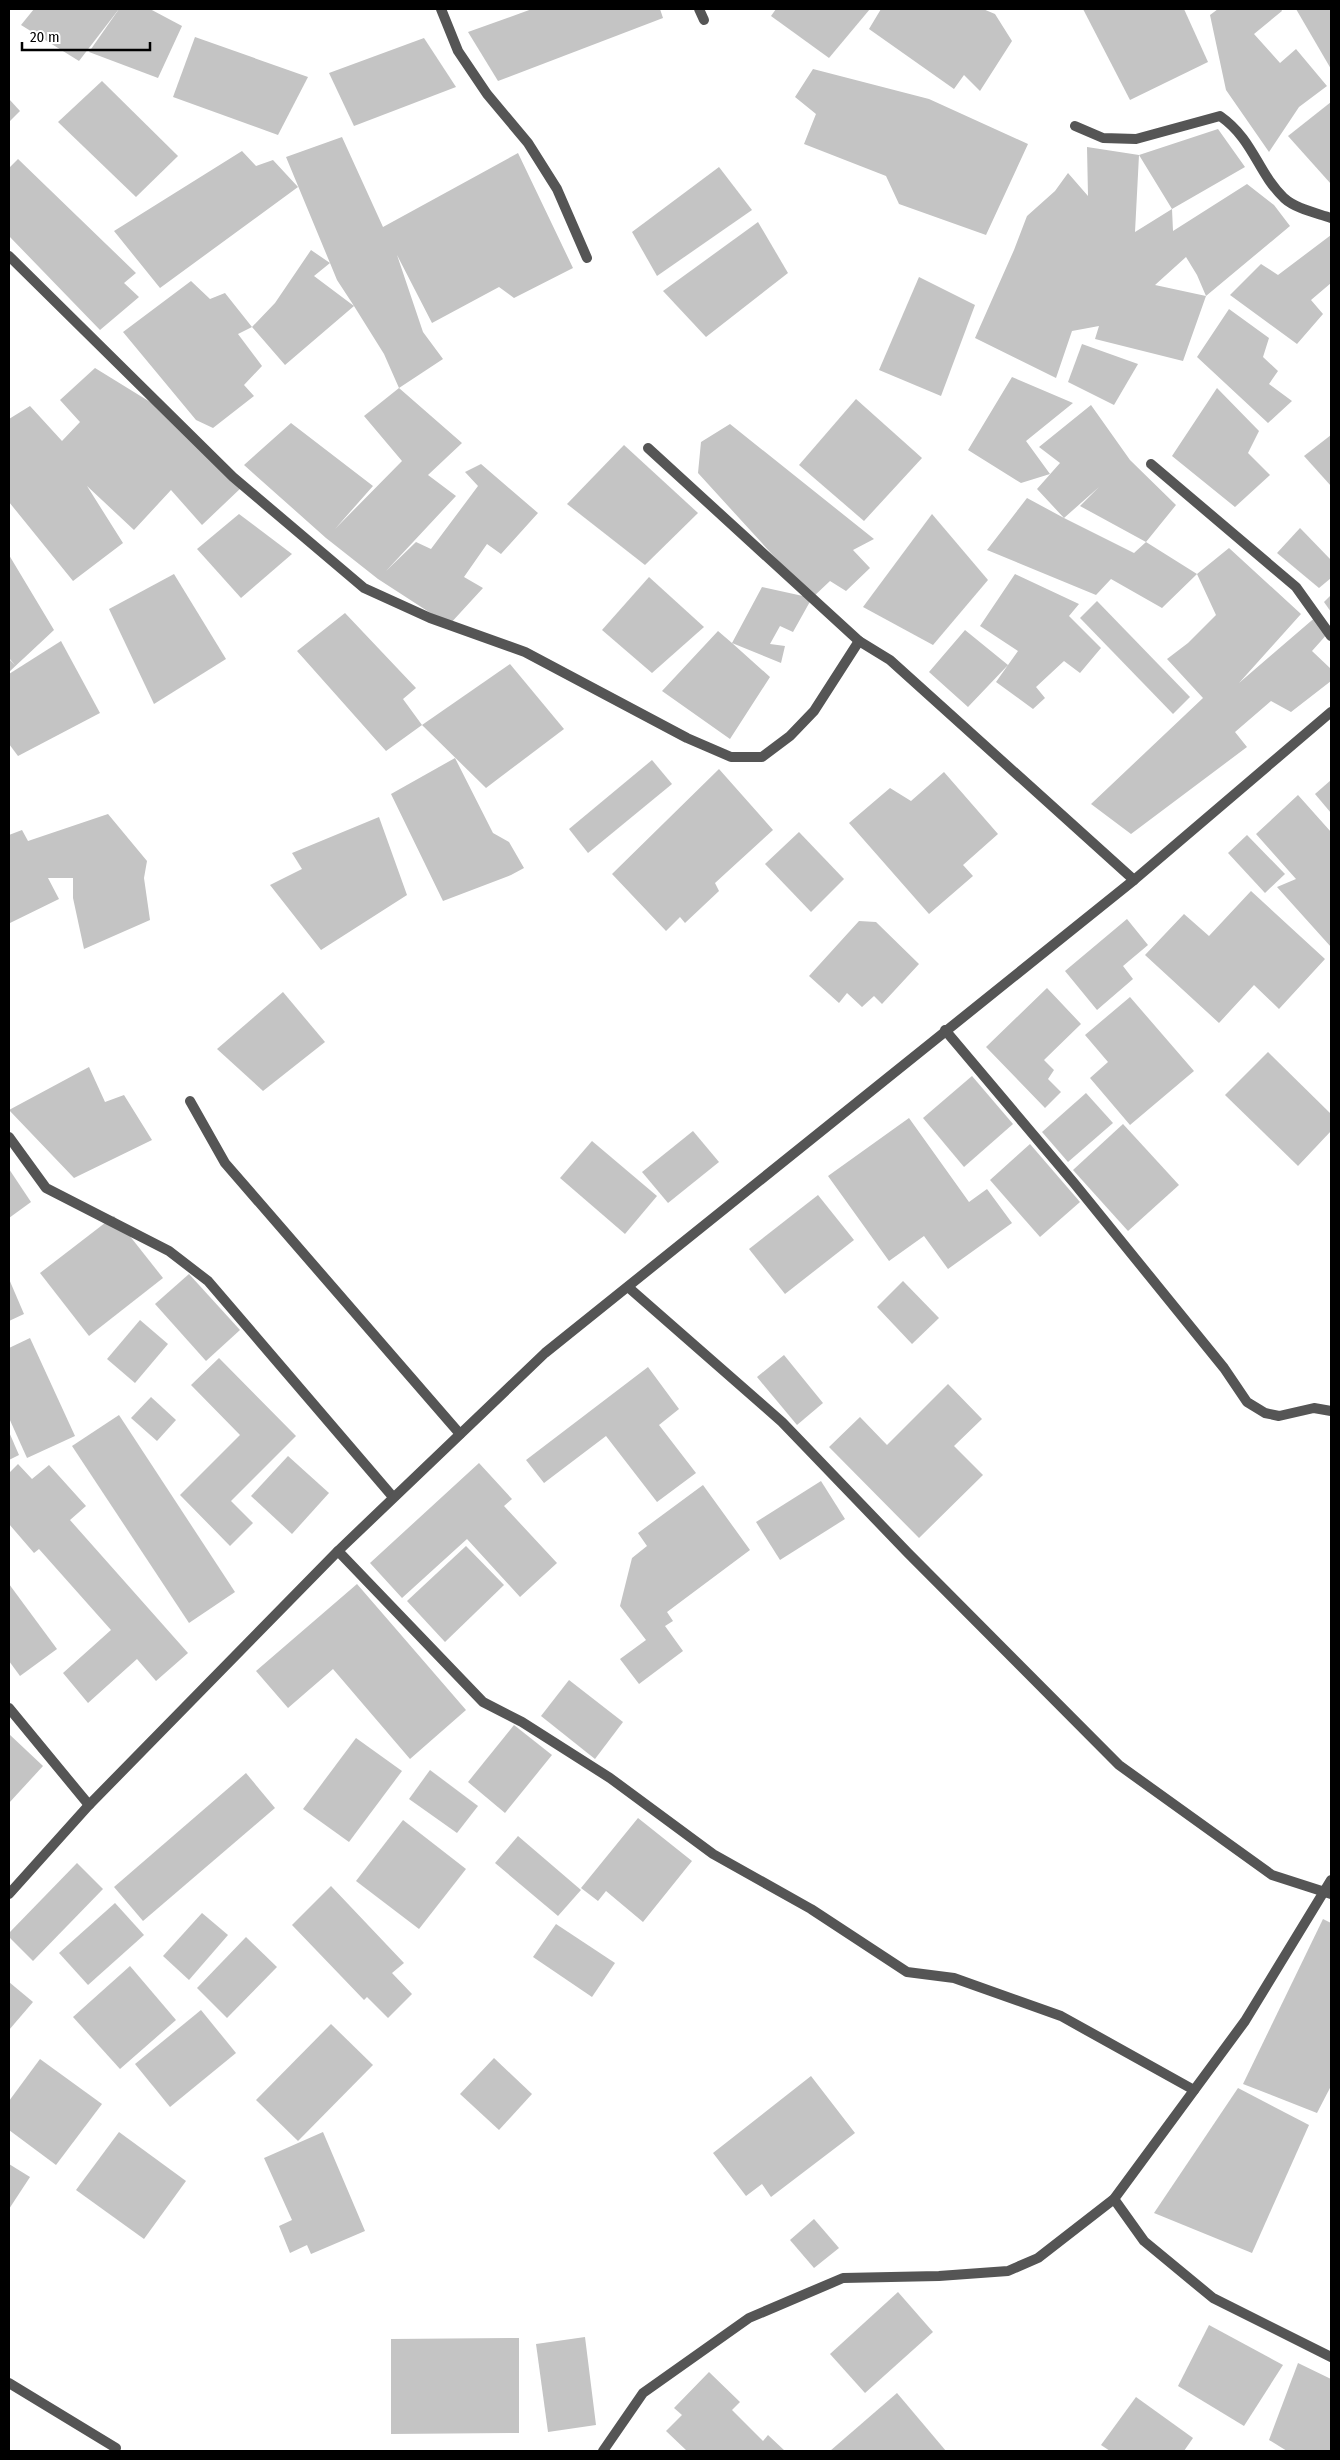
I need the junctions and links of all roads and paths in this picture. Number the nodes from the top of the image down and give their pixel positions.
1 (441, 9) edge
2 (699, 9) edge
3 (704, 20) dead end
4 (1075, 126) dead end
5 (1331, 218) edge
6 (9, 256) edge
7 (587, 258) dead end
8 (648, 448) dead end
9 (1151, 464) dead end
10 (1331, 636) edge
11 (859, 641) junction
12 (1331, 712) edge
13 (1134, 880) junction
14 (945, 1030) junction
15 (190, 1101) dead end
16 (9, 1137) edge
17 (628, 1286) junction
18 (1331, 1411) edge
19 (460, 1434) junction
20 (393, 1497) junction
21 (338, 1551) junction
22 (9, 1708) edge
23 (89, 1805) junction
24 (1331, 1880) edge
25 (1327, 1892) edge
26 (9, 1894) edge
27 (1194, 2090) junction
28 (1114, 2199) junction
29 (1331, 2356) edge
30 (9, 2383) edge
31 (116, 2448) dead end
32 (602, 2451) edge

1 - 7 street
2 - 3 street
4 - 5 street
6 - 11 street
8 - 11 street
9 - 10 street
11 - 13 street
12 - 13 street
13 - 14 street
14 - 17 street
14 - 18 street
15 - 19 street
16 - 20 street
17 - 19 street
17 - 25 street
19 - 20 street
20 - 21 street
21 - 23 street
21 - 27 street
22 - 23 street
23 - 26 street
24 - 25 street
25 - 27 street
27 - 28 street
28 - 29 street
28 - 32 street
30 - 31 street

